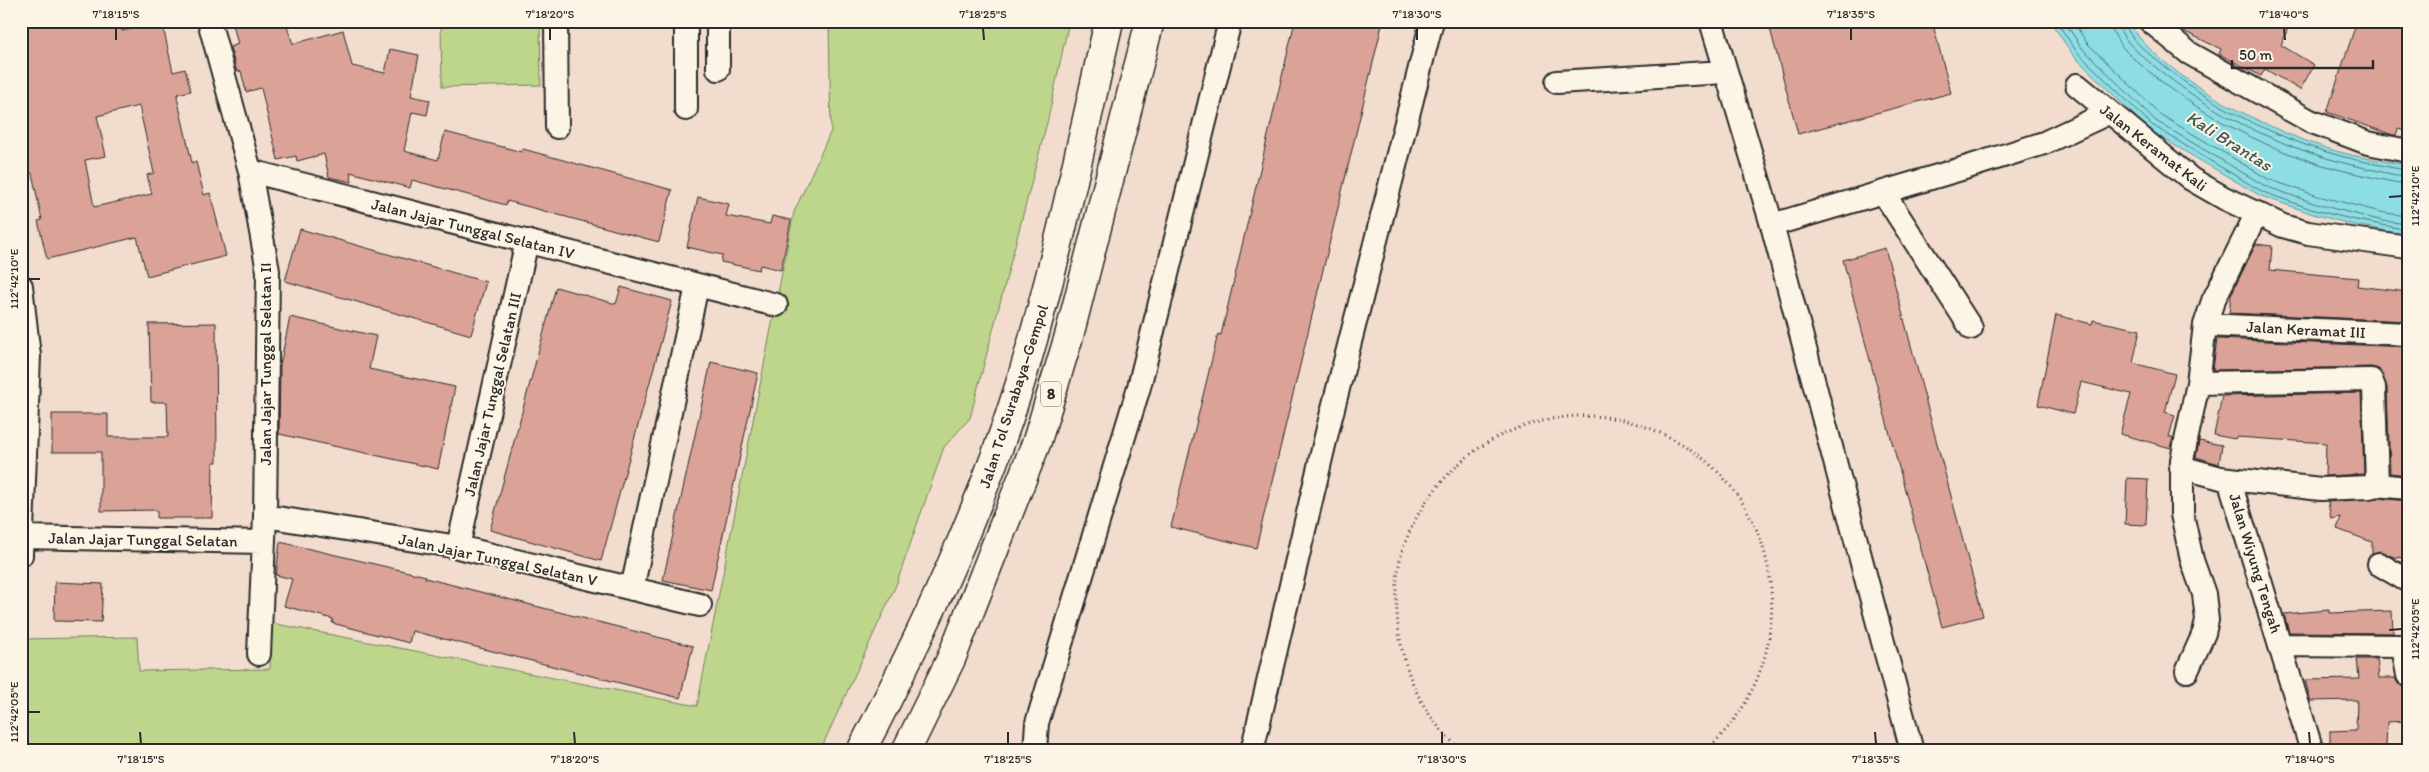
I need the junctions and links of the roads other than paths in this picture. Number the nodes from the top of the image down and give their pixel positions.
1 (209, 21) edge
2 (556, 21) edge
3 (686, 21) edge
4 (718, 21) edge
5 (1109, 21) edge
6 (1150, 21) edge
7 (1230, 21) edge
8 (1432, 21) edge
9 (1711, 21) edge
10 (2150, 21) edge
11 (718, 69) dead end
12 (1725, 72) junction
13 (1557, 82) dead end
14 (2077, 85) dead end
15 (686, 109) dead end
16 (2108, 113) junction
17 (557, 127) dead end
18 (2408, 151) edge
19 (250, 171) junction
20 (1883, 192) junction
21 (2257, 213) junction
22 (1772, 224) junction
23 (527, 241) junction
24 (2408, 247) edge
25 (697, 286) junction
26 (21, 287) edge
27 (776, 305) dead end
28 (2205, 325) junction
29 (1971, 328) dead end
30 (2408, 334) edge
31 (2198, 383) junction
32 (2181, 467) junction
33 (2229, 479) junction
34 (2377, 485) junction
35 (2408, 488) edge
36 (265, 516) junction
37 (264, 542) junction
38 (22, 546) edge
39 (458, 547) junction
40 (2379, 564) dead end
41 (2408, 580) edge
42 (632, 589) junction
43 (700, 605) dead end
44 (2281, 644) junction
45 (259, 654) dead end
46 (2187, 671) dead end
47 (2408, 675) edge
48 (861, 751) edge
49 (906, 751) edge
50 (1035, 751) edge
51 (1252, 751) edge
52 (1912, 751) edge
53 (2312, 751) edge

1 - 19 street, Jalan Jajar Tunggal Selatan II
2 - 17 street
3 - 15 street
4 - 11 street
5 - 48 highway, Jalan Tol Surabaya–Gempol / 8
6 - 49 highway, Jalan Tol Surabaya–Gempol / 8
7 - 50 street
8 - 51 street
9 - 12 street
10 - 18 street
12 - 13 street
12 - 22 street
14 - 16 street, Jalan Keramat Kali
16 - 20 street
16 - 21 street, Jalan Keramat Kali
19 - 23 street, Jalan Jajar Tunggal Selatan IV
19 - 36 street, Jalan Jajar Tunggal Selatan II
20 - 22 street
20 - 29 street
21 - 24 street, Jalan Keramat Kali
21 - 28 street
22 - 52 street
23 - 25 street, Jalan Jajar Tunggal Selatan IV
23 - 39 street, Jalan Jajar Tunggal Selatan III
25 - 27 street, Jalan Jajar Tunggal Selatan IV
25 - 42 street
26 - 38 street
28 - 30 street, Jalan Keramat III
28 - 31 street
31 - 32 street
31 - 34 street
32 - 33 street, Jalan Wiyung Tengah
32 - 46 street
33 - 34 street
33 - 44 street, Jalan Wiyung Tengah
34 - 35 street
36 - 37 street, Jalan Jajar Tunggal Selatan II
36 - 39 street, Jalan Jajar Tunggal Selatan V
37 - 38 street, Jalan Jajar Tunggal Selatan
37 - 45 street, Jalan Jajar Tunggal Selatan II
39 - 42 street, Jalan Jajar Tunggal Selatan V
40 - 41 street
42 - 43 street, Jalan Jajar Tunggal Selatan V
44 - 47 street
44 - 53 street, Jalan Wiyung Tengah

